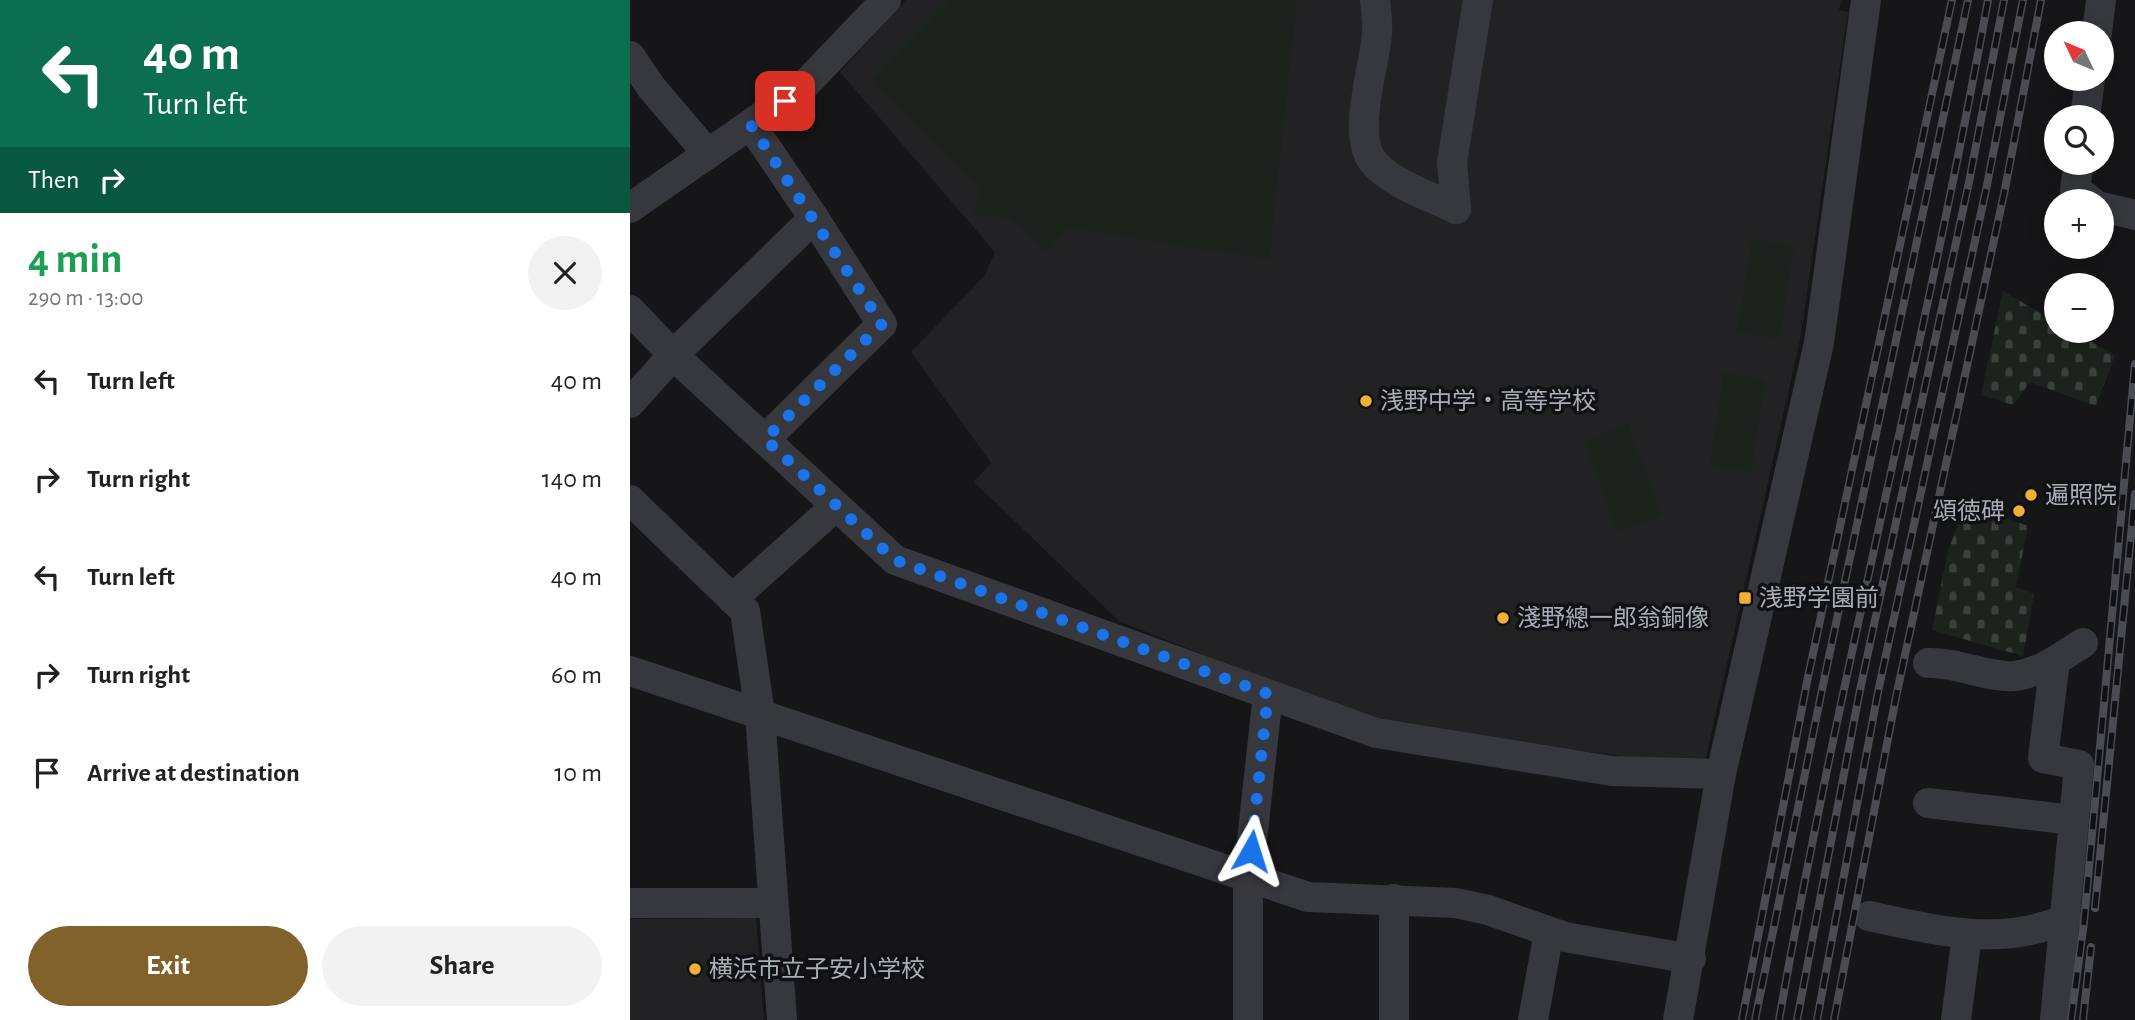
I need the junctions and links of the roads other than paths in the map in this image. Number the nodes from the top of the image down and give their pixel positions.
1 (886, 0) edge
2 (1375, 0) edge
3 (1478, 0) edge
4 (1866, 0) edge
5 (2101, 0) edge
6 (2098, 21) edge
7 (630, 56) edge
8 (751, 125) junction
9 (708, 154) junction
10 (630, 208) edge
11 (2114, 210) edge
12 (2135, 215) edge
13 (814, 218) junction
14 (630, 310) edge
15 (673, 355) junction
16 (630, 403) edge
17 (765, 439) junction
18 (630, 500) edge
19 (836, 506) junction
20 (732, 599) junction
21 (2082, 643) dead end
22 (2055, 661) junction
23 (1928, 663) dead end
24 (630, 671) edge
25 (1268, 694) junction
26 (760, 714) junction
27 (1721, 774) junction
28 (1928, 803) dead end
29 (2074, 820) junction
30 (1248, 877) junction
31 (1394, 899) junction
32 (630, 903) edge
33 (774, 903) junction
34 (1869, 916) dead end
35 (2067, 918) junction
36 (1549, 932) junction
37 (1967, 936) junction
38 (1691, 959) junction
39 (782, 1020) edge
40 (1248, 1020) edge
41 (1394, 1020) edge
42 (1533, 1020) edge
43 (1678, 1020) edge
44 (1956, 1020) edge
45 (2055, 1020) edge

1 - 8 street
2 - 3 street
4 - 27 street
5 - 6 street
7 - 9 street
8 - 9 street
8 - 13 street
9 - 10 street
11 - 12 street
13 - 15 street
13 - 17 street
14 - 15 street
15 - 16 street
15 - 17 street
17 - 19 street
18 - 20 street
19 - 20 street
19 - 25 street
20 - 26 street
21 - 22 street
22 - 23 street
22 - 29 street
24 - 26 street
25 - 27 street
25 - 30 street
26 - 30 street
26 - 33 street
27 - 38 street
28 - 29 street
29 - 35 street
30 - 31 street
30 - 40 street
31 - 36 street
31 - 41 street
32 - 33 street
33 - 39 street
34 - 37 street
35 - 37 street
35 - 45 street
36 - 38 street
36 - 42 street
37 - 44 street
38 - 43 street

